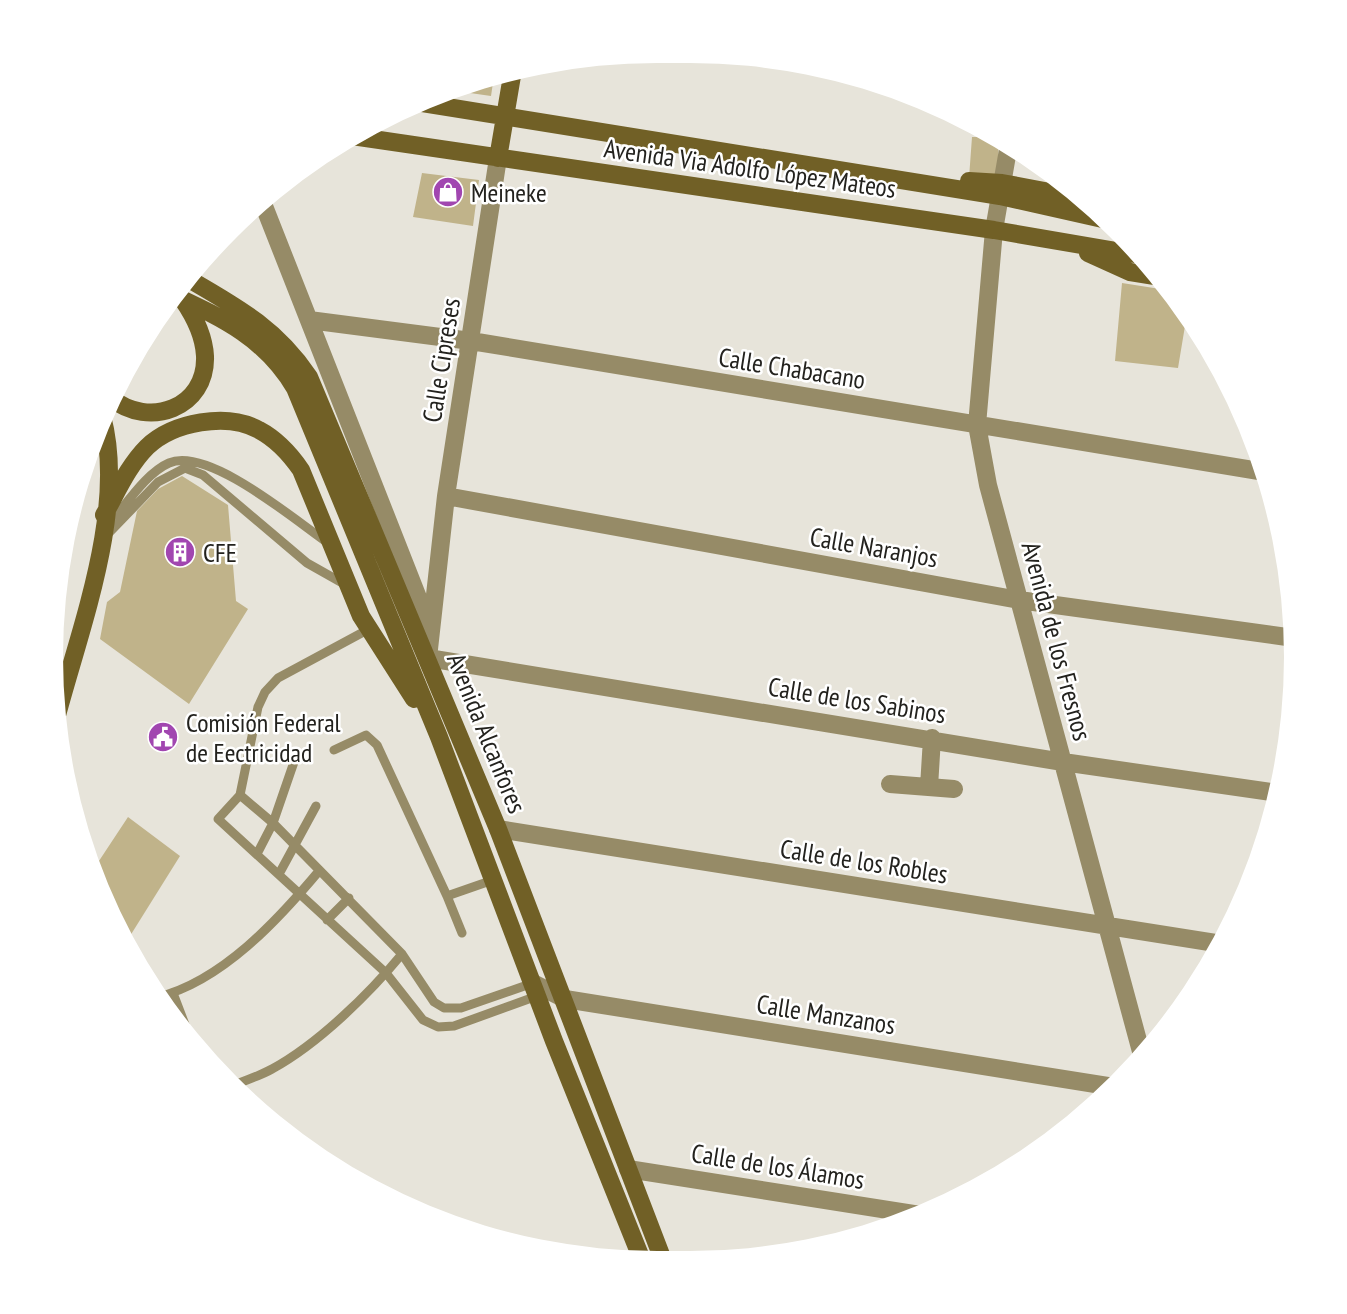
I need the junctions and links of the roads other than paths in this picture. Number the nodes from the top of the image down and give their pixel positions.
1 (511, 81) edge
2 (437, 105) edge
3 (505, 116) junction
4 (368, 138) edge
5 (1007, 155) edge
6 (498, 158) junction
7 (1001, 190) junction
8 (1065, 197) edge
9 (265, 210) edge
10 (1086, 214) edge
11 (994, 230) junction
12 (1062, 242) junction
13 (1125, 252) edge
14 (1144, 274) edge
15 (195, 283) edge
16 (182, 300) edge
17 (181, 302) edge
18 (309, 320) junction
19 (471, 341) junction
20 (120, 404) edge
21 (977, 425) junction
22 (106, 437) edge
23 (1253, 470) edge
24 (446, 496) junction
25 (103, 529) junction
26 (332, 546) junction
27 (348, 586) junction
28 (1019, 600) junction
29 (429, 626) junction
30 (369, 629) junction
31 (1283, 637) edge
32 (428, 658) junction
33 (64, 688) edge
34 (439, 737) junction
35 (932, 738) junction
36 (334, 750) dead end
37 (294, 762) dead end
38 (1063, 762) junction
39 (890, 784) dead end
40 (929, 787) junction
41 (954, 789) dead end
42 (1269, 792) edge
43 (240, 794) junction
44 (316, 806) dead end
45 (273, 823) junction
46 (498, 829) junction
47 (296, 847) junction
48 (257, 854) junction
49 (319, 871) junction
50 (279, 873) junction
51 (493, 880) junction
52 (300, 894) junction
53 (447, 896) junction
54 (349, 898) junction
55 (327, 919) junction
56 (1105, 926) junction
57 (462, 933) dead end
58 (1211, 942) edge
59 (402, 954) junction
60 (386, 974) junction
61 (535, 989) junction
62 (173, 993) junction
63 (168, 994) edge
64 (565, 999) junction
65 (471, 1005) junction
66 (179, 1010) edge
67 (475, 1018) junction
68 (1139, 1046) edge
69 (242, 1082) edge
70 (1102, 1085) edge
71 (628, 1169) junction
72 (901, 1212) edge
73 (638, 1251) edge
74 (660, 1251) edge

1 - 3 main road, Calle Cipreses
2 - 3 main road, Avenida Via Adolfo López Mateos
3 - 6 main road, Calle Cipreses
3 - 7 main road, Avenida Via Adolfo López Mateos
4 - 6 main road, Avenida Via Adolfo López Mateos
5 - 7 street
6 - 11 main road, Avenida Via Adolfo López Mateos
6 - 19 street, Calle Cipreses
7 - 8 main road
7 - 10 main road, Avenida Via Adolfo López Mateos
7 - 11 street, Avenida de los Fresnos
9 - 18 street, Avenida Alcanfores
11 - 12 main road, Avenida Via Adolfo López Mateos
11 - 21 street, Avenida de los Fresnos
12 - 13 main road, Avenida Via Adolfo López Mateos
12 - 14 main road
15 - 32 main road, Avenida Alcanfores
16 - 34 main road, Avenida Alcanfores
17 - 20 main road
18 - 19 street, Calle Chabacano
18 - 29 street, Avenida Alcanfores
19 - 21 street, Calle Chabacano
19 - 24 street, Calle Cipreses
21 - 23 street, Calle Chabacano
21 - 28 street, Avenida de los Fresnos
22 - 25 main road
24 - 28 street, Calle Naranjos
24 - 29 street, Calle Cipreses
25 - 26 lane
25 - 26 main road
25 - 27 lane
25 - 33 main road
26 - 27 main road
27 - 30 main road
28 - 31 street, Calle Naranjos
28 - 38 street, Avenida de los Fresnos
29 - 32 street, Calle Cipreses
30 - 34 main road
30 - 43 lane
32 - 35 street, Calle de los Sabinos
32 - 46 main road, Avenida Alcanfores
34 - 51 main road, Avenida Alcanfores
35 - 38 street, Calle de los Sabinos
35 - 40 street
36 - 53 lane
37 - 45 lane
38 - 42 street, Calle de los Sabinos
38 - 56 street, Avenida de los Fresnos
39 - 40 street
40 - 41 street
43 - 45 lane
43 - 48 lane
44 - 47 lane
45 - 47 lane
45 - 48 lane
46 - 56 street, Calle de los Robles
46 - 64 main road, Avenida Alcanfores
47 - 49 lane
47 - 50 lane
48 - 50 lane
49 - 52 lane
49 - 54 lane
50 - 52 lane
51 - 53 lane
51 - 61 main road, Avenida Alcanfores
52 - 55 lane
52 - 62 lane
53 - 57 lane
54 - 55 lane
54 - 59 lane
55 - 60 lane
56 - 58 street, Calle de los Robles
56 - 68 street, Avenida de los Fresnos
59 - 60 lane
59 - 65 lane
60 - 67 lane
60 - 69 lane
61 - 64 street, Calle Manzanos
61 - 65 lane
61 - 67 lane
61 - 73 main road, Avenida Alcanfores
62 - 63 lane
62 - 66 lane
64 - 70 street, Calle Manzanos
64 - 71 main road, Avenida Alcanfores
65 - 67 lane
71 - 72 street, Calle de los Álamos
71 - 74 main road, Avenida Alcanfores

